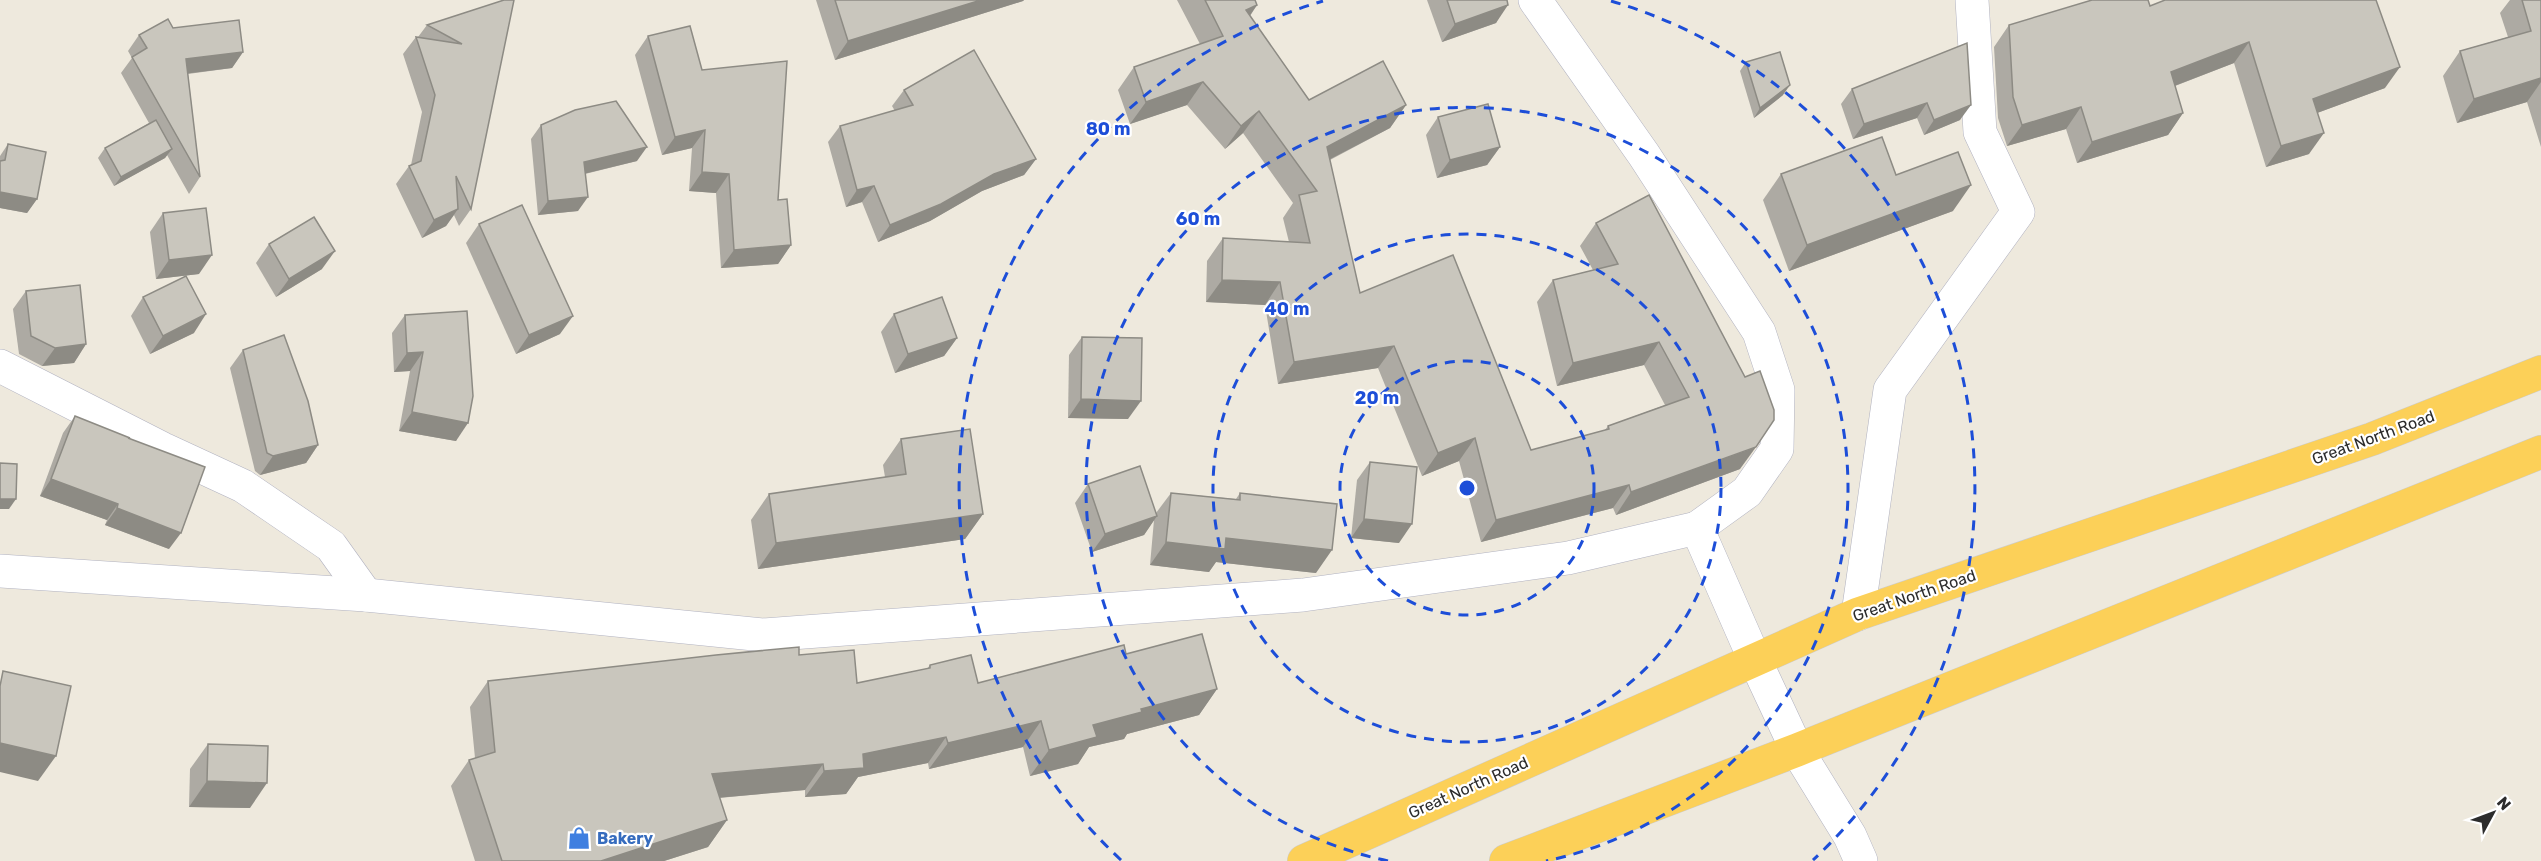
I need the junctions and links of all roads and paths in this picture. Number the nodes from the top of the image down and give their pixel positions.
1 (1535, 0) edge
2 (1972, 0) edge
3 (0, 366) edge
4 (2541, 372) edge
5 (2541, 452) edge
6 (1697, 528) junction
7 (0, 571) edge
8 (366, 595) junction
9 (1858, 614) junction
10 (1754, 658) junction
11 (1797, 750) junction
12 (1304, 861) edge
13 (1506, 861) edge
14 (1861, 861) edge

1 - 6 street
2 - 9 street
3 - 8 street
4 - 9 highway, Great North Road
5 - 11 highway
6 - 8 street
6 - 10 street
7 - 8 street
9 - 10 highway, Great North Road
10 - 11 street
10 - 12 highway, Great North Road
11 - 13 highway
11 - 14 street

